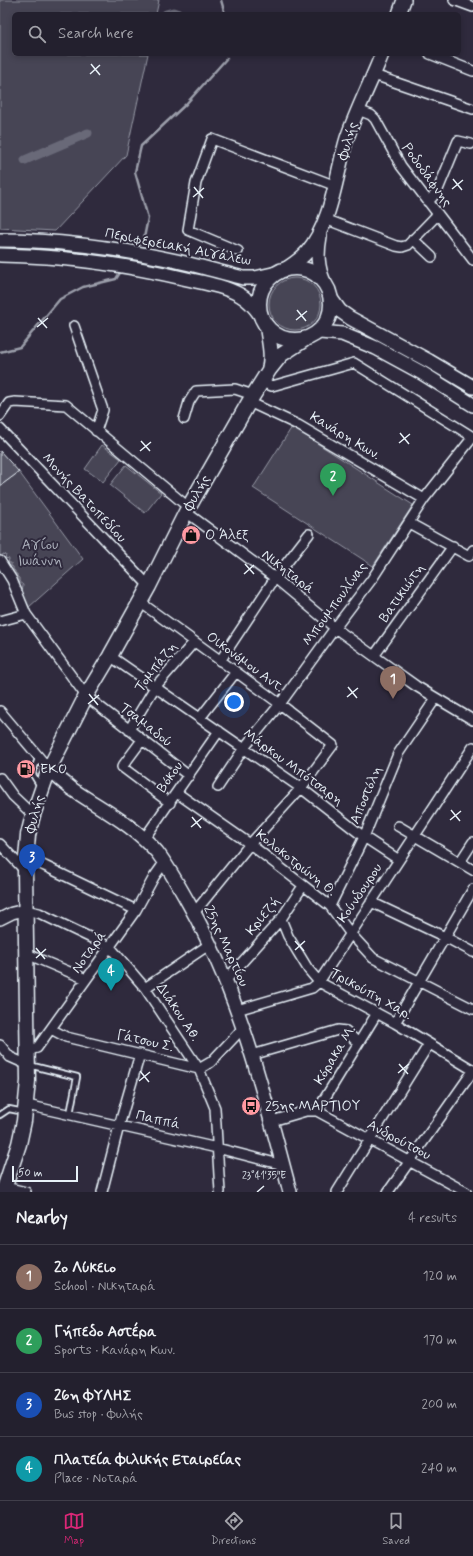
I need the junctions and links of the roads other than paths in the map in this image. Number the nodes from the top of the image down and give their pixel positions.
1 (404, 0) edge
2 (454, 0) edge
3 (473, 7) edge
4 (400, 12) edge
5 (381, 56) edge
6 (435, 56) edge
7 (473, 71) edge
8 (374, 75) junction
9 (473, 109) edge
10 (358, 110) junction
11 (471, 144) dead end
12 (336, 186) junction
13 (428, 202) junction
14 (438, 214) junction
15 (323, 225) junction
16 (413, 239) junction
17 (0, 240) edge
18 (238, 251) dead end
19 (0, 255) edge
20 (432, 257) dead end
21 (473, 260) edge
22 (281, 271) junction
23 (324, 282) junction
24 (332, 300) junction
25 (264, 322) junction
26 (74, 326) dead end
27 (320, 332) junction
28 (304, 340) junction
29 (269, 370) junction
30 (261, 382) junction
31 (473, 387) edge
32 (251, 399) junction
33 (473, 405) edge
34 (0, 416) edge
35 (184, 419) dead end
36 (0, 429) edge
37 (96, 431) junction
38 (473, 437) edge
39 (424, 500) junction
40 (187, 510) junction
41 (409, 522) junction
42 (309, 534) dead end
43 (453, 546) junction
44 (471, 553) edge
45 (0, 561) edge
46 (275, 578) junction
47 (149, 586) junction
48 (140, 602) junction
49 (26, 614) junction
50 (0, 621) edge
51 (335, 628) junction
52 (194, 642) junction
53 (110, 656) junction
54 (374, 656) junction
55 (220, 661) junction
56 (236, 672) junction
57 (155, 687) junction
58 (86, 696) junction
59 (436, 698) junction
60 (280, 704) junction
61 (0, 710) edge
62 (200, 718) junction
63 (473, 720) edge
64 (129, 730) junction
65 (219, 731) junction
66 (142, 740) junction
67 (473, 747) edge
68 (244, 748) junction
69 (39, 757) junction
70 (49, 769) junction
71 (189, 776) junction
72 (0, 778) edge
73 (218, 787) dead end
74 (42, 788) junction
75 (301, 788) junction
76 (177, 793) junction
77 (170, 803) junction
78 (33, 815) junction
79 (398, 826) dead end
80 (416, 836) junction
81 (364, 837) junction
82 (144, 839) junction
83 (473, 842) edge
84 (0, 844) edge
85 (250, 844) junction
86 (26, 857) junction
87 (399, 860) junction
88 (164, 862) junction
89 (460, 862) junction
90 (473, 870) edge
91 (25, 871) junction
92 (303, 886) junction
93 (473, 889) edge
94 (371, 902) junction
95 (330, 906) junction
96 (25, 910) junction
97 (136, 910) junction
98 (194, 913) junction
99 (0, 919) edge
100 (281, 919) junction
101 (350, 933) junction
102 (446, 937) junction
103 (210, 944) junction
104 (110, 946) junction
105 (473, 952) edge
106 (27, 954) junction
107 (86, 979) junction
108 (226, 980) junction
109 (420, 980) junction
110 (319, 982) junction
111 (145, 988) junction
112 (473, 1009) edge
113 (237, 1010) junction
114 (377, 1013) junction
115 (395, 1023) junction
116 (243, 1028) junction
117 (51, 1029) junction
118 (358, 1043) junction
119 (429, 1044) junction
120 (0, 1045) edge
121 (28, 1050) junction
122 (140, 1054) junction
123 (252, 1055) junction
124 (28, 1065) junction
125 (199, 1069) junction
126 (473, 1070) edge
127 (26, 1109) junction
128 (317, 1111) junction
129 (70, 1114) junction
130 (0, 1115) edge
131 (272, 1122) junction
132 (119, 1126) junction
133 (369, 1140) junction
134 (217, 1148) junction
135 (410, 1161) junction
136 (283, 1165) junction
137 (4, 1190) edge
138 (26, 1192) edge
139 (102, 1192) edge
140 (220, 1192) edge
141 (290, 1192) edge
142 (337, 1192) edge
143 (388, 1192) edge
144 (466, 1192) edge

1 - 4 main road
2 - 3 street
5 - 8 main road, Φυλής
6 - 7 street
8 - 9 street
8 - 10 main road, Φυλής
10 - 12 main road, Φυλής
10 - 13 street, Ροδοδάφνης
11 - 13 street
12 - 15 main road, Φυλής
12 - 18 street
13 - 14 street, Ροδοδάφνης
14 - 16 street
14 - 21 street, Ροδοδάφνης
15 - 16 street
15 - 22 main road, Φυλής
15 - 23 main road, Φυλής
16 - 20 street
17 - 22 main road, Περιφερειακή Αιγάλεω
19 - 25 main road, Περιφερειακή Αιγάλεω
22 - 23 main road
22 - 25 main road
23 - 24 main road
24 - 27 main road
24 - 31 main road
25 - 28 main road
25 - 29 main road, Φυλής
26 - 37 street
27 - 28 main road
27 - 33 main road
28 - 29 main road, Φυλής
29 - 30 main road, Φυλής
30 - 32 main road, Φυλής
30 - 38 street
32 - 35 street, Κανάρη Κων.
32 - 39 street, Κανάρη Κων.
32 - 40 main road, Φυλής
34 - 37 street, Νικηταρά
36 - 47 street, Μονής Βατοπεδίου
37 - 40 street, Νικηταρά
38 - 39 street, Μπουμπουλίνας
39 - 41 street, Μπουμπουλίνας
40 - 46 street, Νικηταρά
40 - 47 main road, Φυλής
41 - 43 street
41 - 51 street, Μπουμπουλίνας
42 - 46 street
43 - 44 street
43 - 54 street, Βατικιώτη
45 - 49 street
46 - 51 street, Νικηταρά
46 - 55 street
47 - 48 main road, Φυλής
48 - 52 street, Οικονόμου Αντ.
48 - 53 main road, Φυλής
49 - 50 street
49 - 58 street
51 - 54 street, Νικηταρά
51 - 60 street, Μπουμπουλίνας
52 - 55 street, Οικονόμου Αντ.
52 - 57 street, Τομπάζη
53 - 57 street, Μάρκου Μπότσαρη
53 - 58 main road, Φυλής
54 - 59 street, Νικηταρά
55 - 56 street, Οικονόμου Αντ.
56 - 60 street, Οικονόμου Αντ.
56 - 62 street
57 - 62 street, Μάρκου Μπότσαρη
57 - 64 street, Τομπάζη
58 - 64 street, Τσαμαδού
58 - 70 main road, Φυλής
59 - 63 street, Νικηταρά
59 - 81 street, Αποστόλη
60 - 68 street, Μπουμπουλίνας
60 - 75 street, Οικονόμου Αντ.
61 - 69 street
62 - 65 street, Μάρκου Μπότσαρη
64 - 66 street, Τσαμαδού
65 - 68 street, Μάρκου Μπότσαρη
65 - 71 street, Βόκου
66 - 71 street, Τσαμαδού
66 - 77 street
67 - 80 street, Κούνδουρου
68 - 73 street, Μπουμπουλίνας
68 - 75 street, Μάρκου Μπότσαρη
69 - 70 street
69 - 74 lane
70 - 74 main road, Φυλής
70 - 82 main road, 25ης Μαρτίου
71 - 76 street, Βόκου
72 - 78 street
74 - 78 main road, Φυλής
75 - 81 street, Μάρκου Μπότσαρη
75 - 85 street
76 - 77 street, Βόκου
76 - 85 street, Κολοκοτρώνη Θ.
77 - 82 street, Βόκου
78 - 86 main road, Φυλής
79 - 80 street
80 - 87 street, Κούνδουρου
80 - 89 street
81 - 87 street, Μάρκου Μπότσαρη
81 - 95 street, Αποστόλη
82 - 88 main road, 25ης Μαρτίου
83 - 89 street
84 - 91 street
85 - 92 street, Κολοκοτρώνη Θ.
85 - 98 street
86 - 91 main road, Φυλής
86 - 97 street
87 - 94 street, Κούνδουρου
88 - 97 street, Νοταρά
88 - 98 main road, 25ης Μαρτίου
89 - 90 street
91 - 96 main road, Φυλής
92 - 95 street, Κολοκοτρώνη Θ.
92 - 100 street, Κριεζή
93 - 102 street
94 - 101 street, Κούνδουρου
94 - 102 street
95 - 101 street, Κολοκοτρώνη Θ.
96 - 99 street
96 - 104 street, Διάκου Αθ.
96 - 106 main road, Φυλής
97 - 104 street, Νοταρά
98 - 103 main road, 25ης Μαρτίου
100 - 108 street, Κριεζή
100 - 110 street, Τρικούπη Χαρ.
101 - 109 street, Κολοκοτρώνη Θ.
101 - 110 street, Κούνδουρου
102 - 105 street
102 - 109 street
103 - 108 main road, 25ης Μαρτίου
103 - 111 street
104 - 107 street, Νοταρά
104 - 111 street, Διάκου Αθ.
106 - 107 street
106 - 121 main road, Φυλής
107 - 117 street, Νοταρά
108 - 113 main road, 25ης Μαρτίου
109 - 112 street, Κολοκοτρώνη Θ.
109 - 115 street
110 - 113 street
110 - 114 street, Τρικούπη Χαρ.
111 - 125 street, Διάκου Αθ.
113 - 116 main road, 25ης Μαρτίου
114 - 115 street, Τρικούπη Χαρ.
114 - 118 street, Κόρακα Μ.
115 - 119 street, Τρικούπη Χαρ.
116 - 123 main road, 25ης Μαρτίου
116 - 125 street
117 - 121 street, Νοταρά
117 - 122 street, Γάτσου Σ.
118 - 123 street
118 - 128 street, Κόρακα Μ.
119 - 126 street, Τρικούπη Χαρ.
119 - 133 street
120 - 124 street
121 - 124 main road, Φυλής
122 - 125 street, Γάτσου Σ.
122 - 132 street
123 - 131 main road, 25ης Μαρτίου
124 - 127 main road, Φυλής
124 - 129 lane
125 - 134 street, Διάκου Αθ.
126 - 135 street
127 - 129 street, Παππά
127 - 130 lane
127 - 137 main road, Φυλής
128 - 131 street
128 - 133 street, Ανδρούτσου
129 - 132 street, Παππά
131 - 136 main road, 25ης Μαρτίου
132 - 134 street, Παππά
132 - 139 street
133 - 135 street, Ανδρούτσου
133 - 142 street
134 - 136 street, Παππά
134 - 140 street, Διάκου Αθ.
135 - 143 street
135 - 144 street, Ανδρούτσου
136 - 141 main road, 25ης Μαρτίου
137 - 138 street

